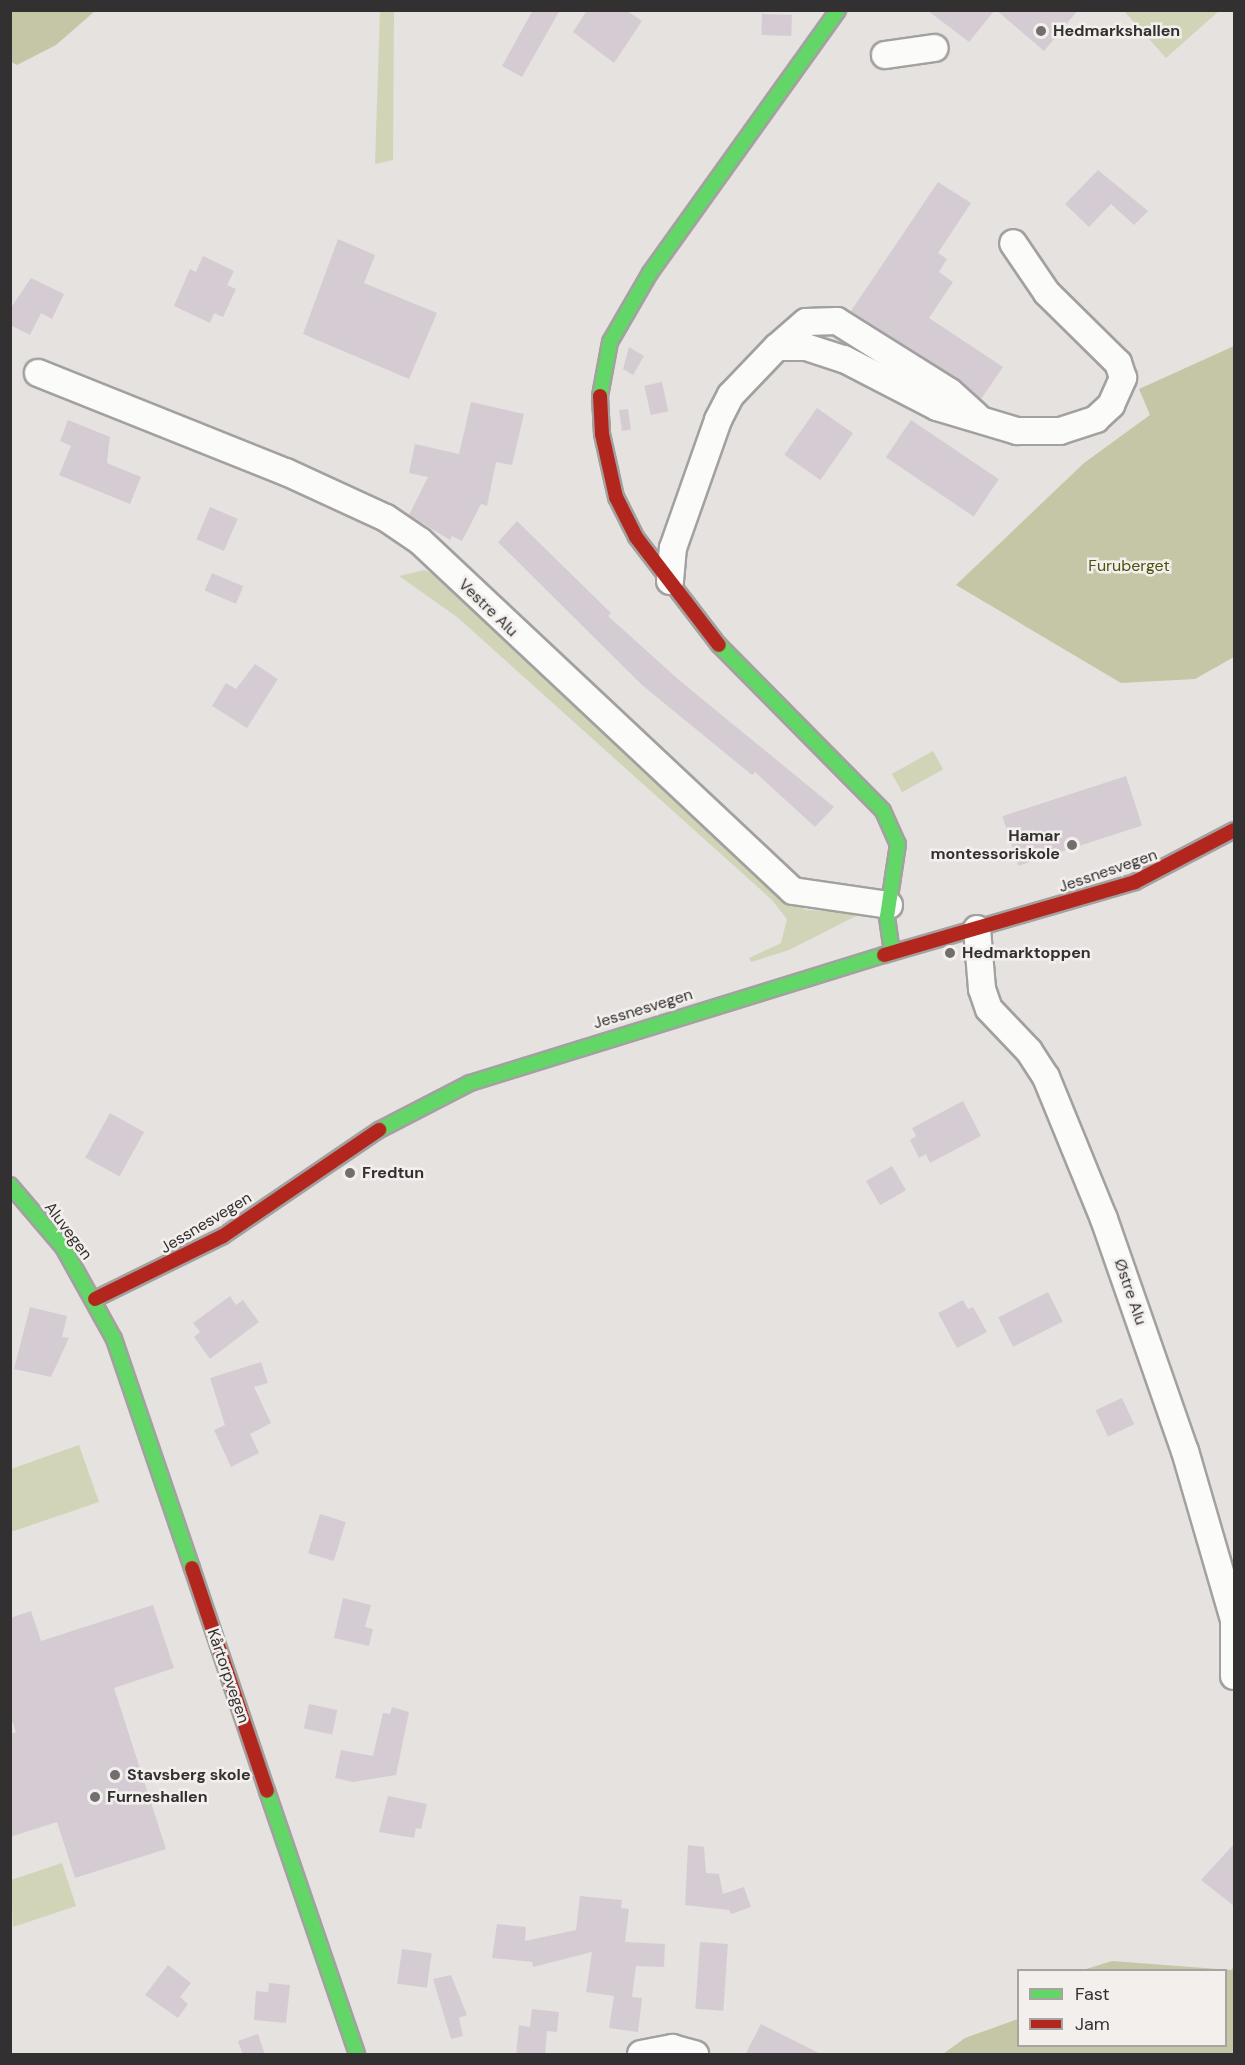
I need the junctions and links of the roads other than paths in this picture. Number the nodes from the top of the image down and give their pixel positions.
1 (838, 10) edge
2 (935, 48) dead end
3 (885, 55) dead end
4 (1013, 243) dead end
5 (38, 373) dead end
6 (670, 581) junction
7 (1234, 830) edge
8 (889, 905) junction
9 (977, 929) junction
10 (892, 953) junction
11 (10, 1185) edge
12 (95, 1299) junction
13 (1234, 1676) edge
14 (357, 2055) edge
15 (641, 2055) edge
16 (695, 2055) edge

1 - 6 main road
2 - 3 street
4 - 6 street
5 - 8 street, Vestre Alu
6 - 8 main road
7 - 9 main road, Jessnesvegen
8 - 10 main road
9 - 10 main road, Jessnesvegen
9 - 13 street, Østre Alu
10 - 12 main road, Jessnesvegen
11 - 12 main road, Aluvegen
12 - 14 main road, Kårtorpvegen
15 - 16 street

